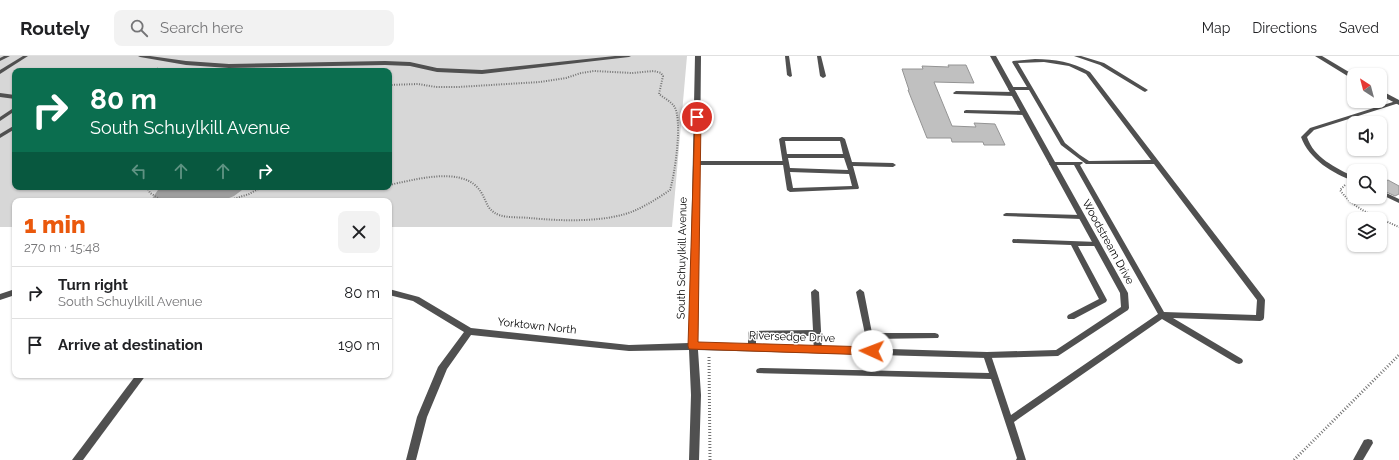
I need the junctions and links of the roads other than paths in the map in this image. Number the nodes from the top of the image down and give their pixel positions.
1 (8, 56) edge
2 (26, 56) edge
3 (140, 56) edge
4 (629, 56) edge
5 (698, 56) edge
6 (787, 56) edge
7 (819, 56) edge
8 (993, 56) edge
9 (1076, 56) edge
10 (1318, 56) edge
11 (0, 60) edge
12 (0, 72) edge
13 (1347, 74) edge
14 (790, 75) dead end
15 (823, 76) dead end
16 (1031, 88) junction
17 (1146, 90) dead end
18 (1013, 92) junction
19 (956, 93) dead end
20 (0, 95) edge
21 (7, 96) junction
22 (1387, 96) edge
23 (12, 97) edge
24 (0, 101) edge
25 (1399, 103) edge
26 (12, 111) edge
27 (966, 112) dead end
28 (1024, 113) junction
29 (0, 119) edge
30 (12, 129) edge
31 (0, 136) edge
32 (847, 156) junction
33 (696, 162) junction
34 (1088, 162) junction
35 (1156, 162) junction
36 (786, 163) junction
37 (1076, 163) junction
38 (849, 164) junction
39 (1052, 164) junction
40 (893, 165) dead end
41 (851, 172) junction
42 (1347, 175) edge
43 (1387, 195) edge
44 (1399, 201) edge
45 (1006, 215) dead end
46 (1081, 217) junction
47 (1016, 241) dead end
48 (1073, 243) junction
49 (1096, 244) junction
50 (815, 292) dead end
51 (860, 292) dead end
52 (12, 293) edge
53 (392, 293) edge
54 (0, 297) edge
55 (1162, 315) junction
56 (1071, 317) dead end
57 (469, 331) junction
58 (817, 333) junction
59 (869, 336) junction
60 (935, 336) dead end
61 (693, 346) junction
62 (752, 348) junction
63 (818, 350) junction
64 (872, 351) junction
65 (987, 355) junction
66 (1239, 361) dead end
67 (760, 371) dead end
68 (994, 376) junction
69 (139, 378) edge
70 (1009, 421) junction
71 (1368, 442) dead end
72 (77, 460) edge
73 (411, 460) edge
74 (694, 460) edge
75 (1021, 460) edge
76 (1358, 460) edge

1 - 11 lane
2 - 12 lane
3 - 4 lane
5 - 33 street, South Schuylkill Avenue
6 - 14 lane
7 - 15 lane
8 - 18 street, Woodstream Drive
9 - 17 lane
10 - 13 street
16 - 18 lane
16 - 34 lane
16 - 35 lane
18 - 19 lane
18 - 28 street, Woodstream Drive
20 - 21 lane
21 - 23 lane
21 - 24 lane
22 - 25 street
25 - 42 lane
26 - 29 lane
27 - 28 lane
28 - 39 street, Woodstream Drive
30 - 31 lane
32 - 36 lane
32 - 36 lane
32 - 38 lane
33 - 36 street
33 - 61 street, South Schuylkill Avenue
34 - 35 lane
34 - 37 lane
35 - 55 lane
36 - 41 lane
36 - 41 lane
37 - 39 lane
37 - 55 lane
38 - 40 lane
38 - 41 lane
39 - 46 street, Woodstream Drive
43 - 44 lane
45 - 46 lane
46 - 49 street, Woodstream Drive
47 - 48 lane
48 - 49 lane
48 - 56 lane
49 - 65 street, Woodstream Drive
50 - 58 lane
51 - 59 lane
52 - 54 street
53 - 57 street, Yorktown North
55 - 66 lane
55 - 70 lane
57 - 61 street, Yorktown North
57 - 73 street
58 - 62 lane
58 - 63 lane
59 - 60 lane
59 - 64 lane
61 - 62 street, Riversedge Drive
61 - 74 street, South Schuylkill Avenue
62 - 63 street, Riversedge Drive
63 - 64 street, Riversedge Drive
64 - 65 street, Riversedge Drive
65 - 68 lane
67 - 68 lane
68 - 70 lane
69 - 72 street
70 - 75 lane
71 - 76 street

